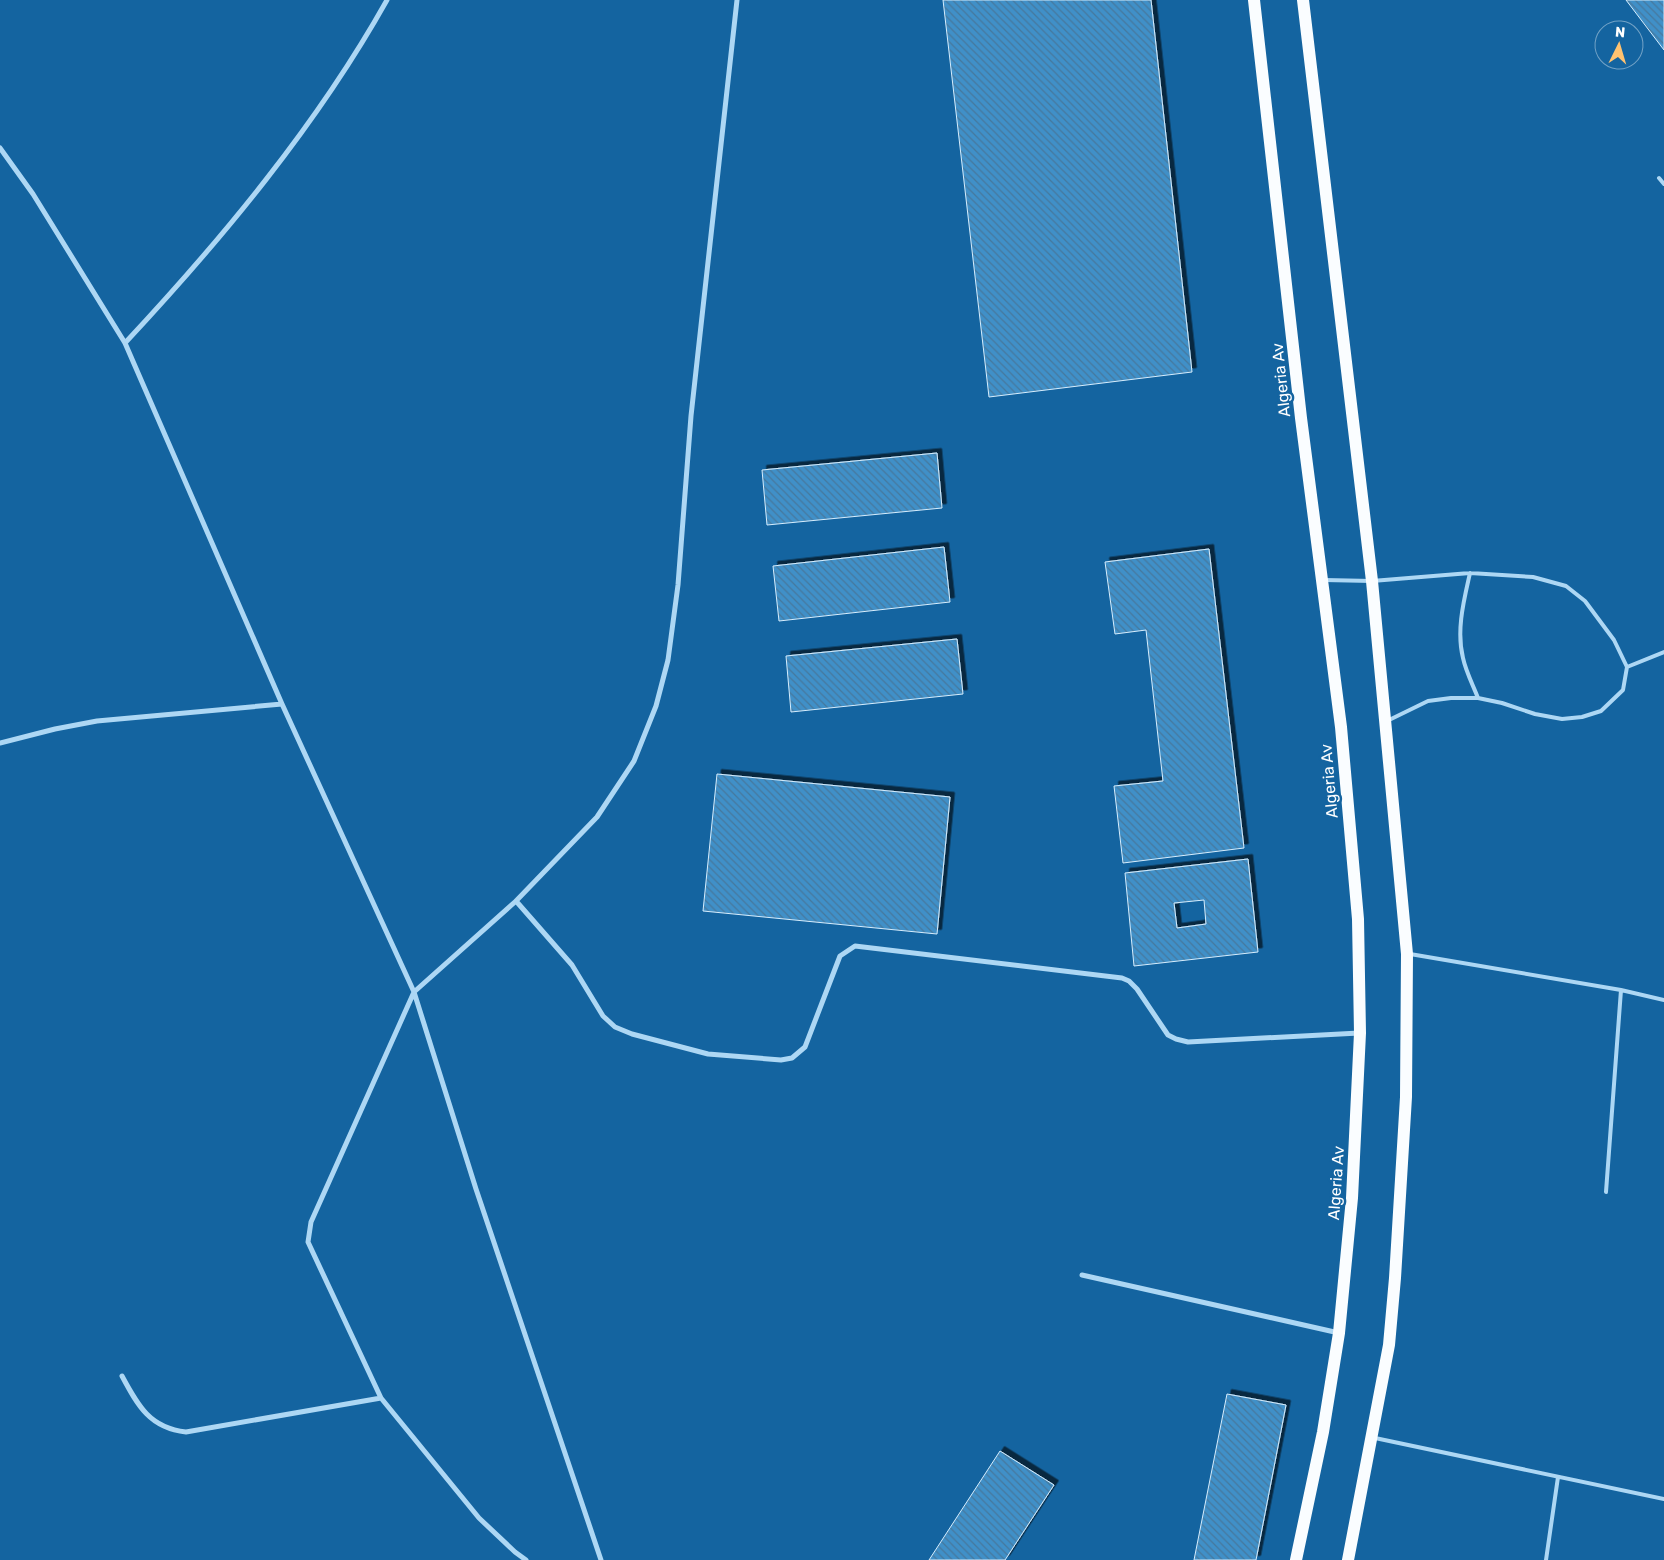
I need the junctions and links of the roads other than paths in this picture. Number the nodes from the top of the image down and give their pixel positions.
1 (387, 0) edge
2 (738, 0) edge
3 (1254, 0) edge
4 (1303, 0) edge
5 (0, 148) edge
6 (1659, 178) dead end
7 (1664, 184) edge
8 (125, 343) junction
9 (1470, 573) junction
10 (1322, 580) junction
11 (1372, 580) junction
12 (1664, 652) edge
13 (1627, 667) junction
14 (1478, 698) junction
15 (282, 704) junction
16 (1386, 722) junction
17 (0, 743) edge
18 (516, 901) junction
19 (1407, 954) junction
20 (1620, 990) junction
21 (414, 992) junction
22 (1664, 1000) edge
23 (1360, 1033) junction
24 (1606, 1192) dead end
25 (1082, 1275) dead end
26 (1339, 1333) junction
27 (122, 1376) dead end
28 (382, 1398) junction
29 (1372, 1438) junction
30 (1558, 1477) junction
31 (1664, 1499) edge
32 (526, 1560) edge
33 (601, 1560) edge
34 (1296, 1560) edge
35 (1348, 1560) edge
36 (1546, 1560) edge

1 - 8 street
2 - 18 street
3 - 10 main road, Algeria Av
4 - 11 main road
5 - 8 street
6 - 7 lane
8 - 15 street
9 - 11 lane
9 - 13 lane
9 - 14 lane
10 - 11 lane
10 - 23 main road, Algeria Av
11 - 16 main road
12 - 13 lane
13 - 14 lane
14 - 16 lane
15 - 17 street
15 - 21 street
16 - 19 main road
18 - 21 street
18 - 23 street
19 - 20 lane
19 - 29 main road
20 - 22 lane
20 - 24 lane
21 - 28 street
21 - 33 street
23 - 26 main road, Algeria Av
25 - 26 street
26 - 34 main road, Algeria Av
27 - 28 street
28 - 32 street
29 - 30 lane
29 - 35 main road
30 - 31 lane
30 - 36 lane

